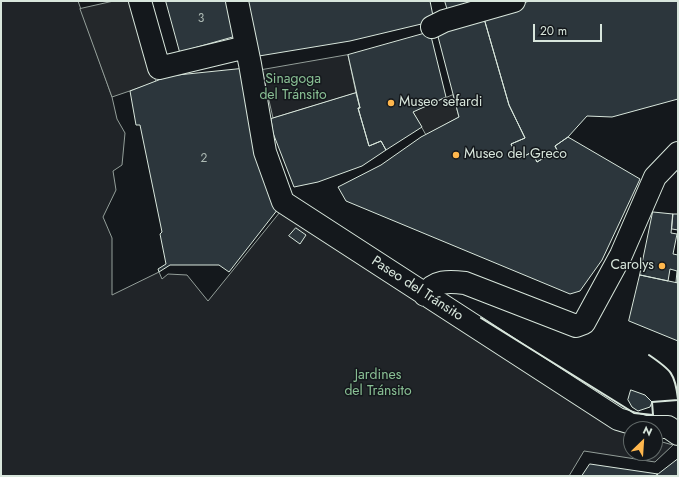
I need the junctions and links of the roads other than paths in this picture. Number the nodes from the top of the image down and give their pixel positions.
1 (140, 1) edge
2 (237, 1) edge
3 (514, 1) edge
4 (432, 27) dead end
5 (248, 55) junction
6 (678, 153) edge
7 (425, 295) junction
8 (675, 428) edge

1 - 5 street
2 - 5 street, Paseo del Tránsito
3 - 4 street
5 - 7 street, Paseo del Tránsito
6 - 7 street
7 - 8 street, Paseo del Tránsito

